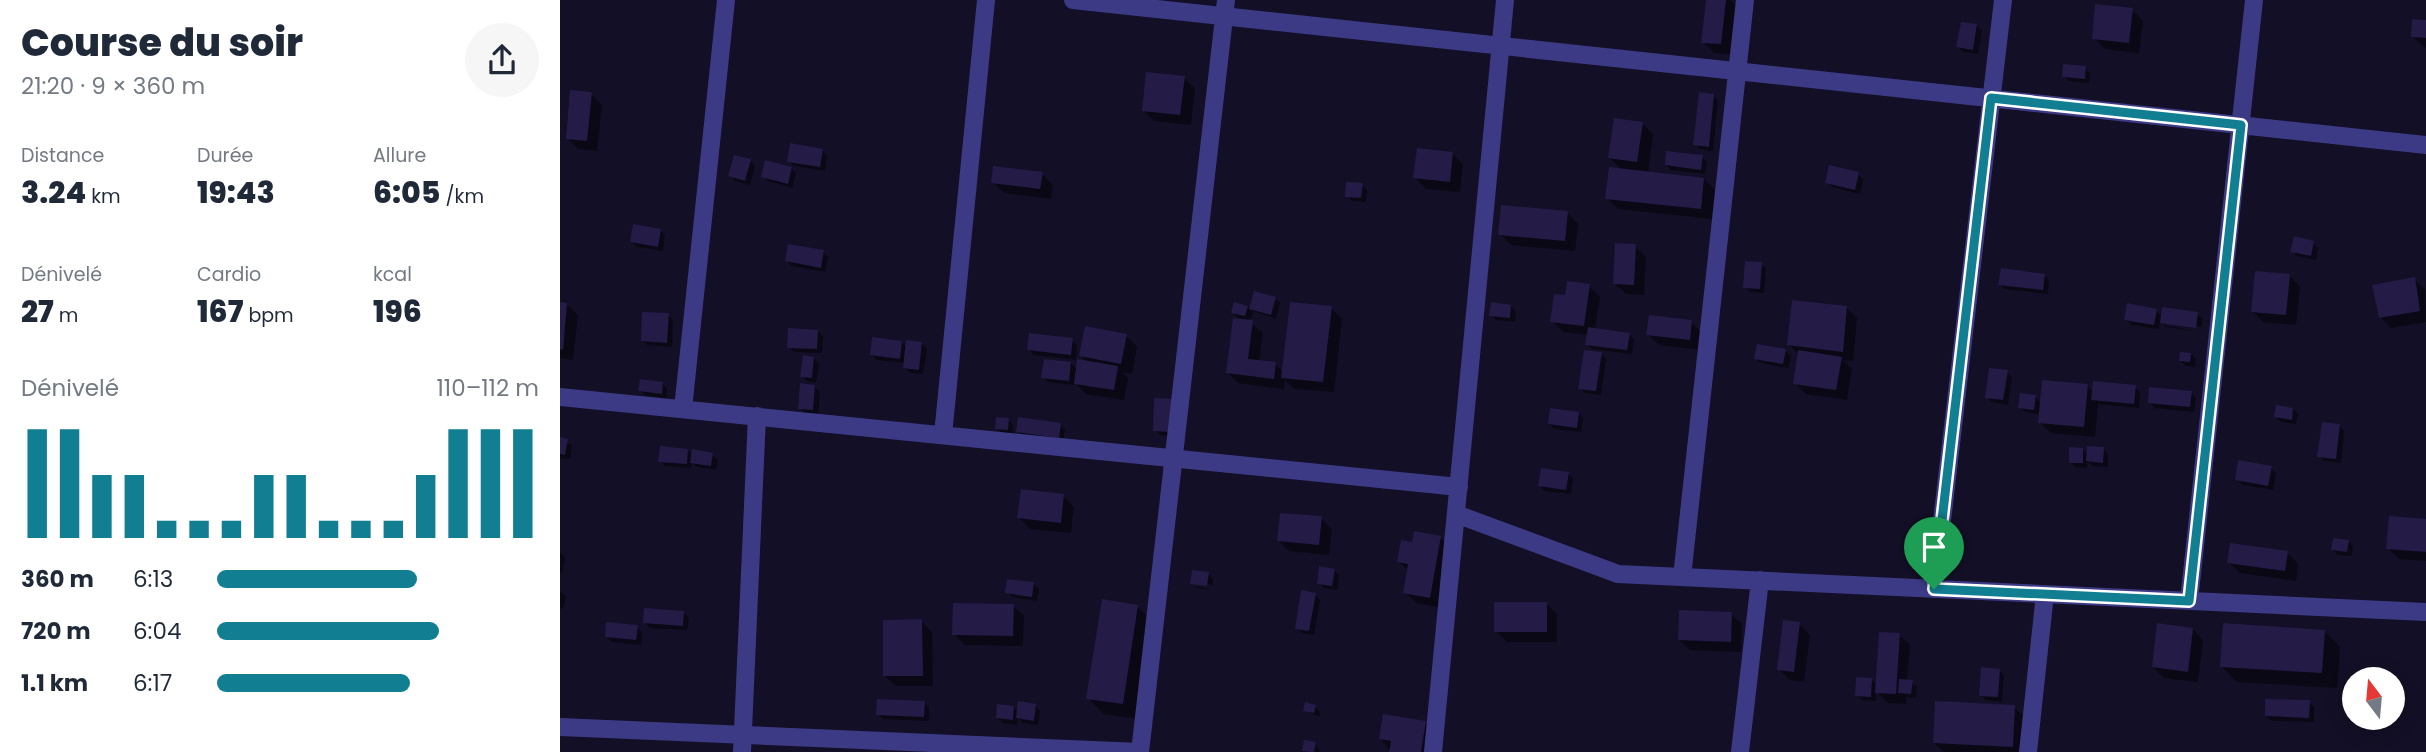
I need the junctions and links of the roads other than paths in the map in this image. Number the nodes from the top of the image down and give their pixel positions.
1 (726, 0) edge
2 (986, 0) edge
3 (1073, 0) edge
4 (1506, 0) edge
5 (1745, 0) edge
6 (2003, 0) edge
7 (2254, 0) edge
8 (1225, 8) edge
9 (1501, 46) junction
10 (1737, 71) junction
11 (1991, 98) junction
12 (2241, 125) junction
13 (2426, 145) edge
14 (560, 397) edge
15 (683, 409) junction
16 (757, 416) junction
17 (943, 435) junction
18 (1174, 458) junction
19 (1458, 487) junction
20 (1456, 514) junction
21 (1682, 577) junction
22 (1760, 580) junction
23 (1934, 589) junction
24 (2045, 594) junction
25 (2189, 601) junction
26 (2426, 612) edge
27 (560, 727) edge
28 (742, 743) edge
29 (1140, 752) edge
30 (1433, 752) edge
31 (1740, 752) edge
32 (2028, 752) edge

1 - 15 street
2 - 17 street
3 - 8 street
4 - 9 street
5 - 10 street
6 - 11 street
7 - 12 street
8 - 9 street
8 - 18 street
9 - 10 street
9 - 19 street
10 - 11 street
10 - 21 street
11 - 12 street
11 - 23 street
12 - 13 street
12 - 25 street
14 - 15 street
15 - 16 street
16 - 17 street
16 - 28 street
17 - 18 street
18 - 19 street
18 - 29 street
19 - 20 street
20 - 21 street
20 - 30 street
21 - 22 street
22 - 23 street
22 - 31 street
23 - 24 street
24 - 25 street
24 - 32 street
25 - 26 street
27 - 28 street
28 - 29 street

